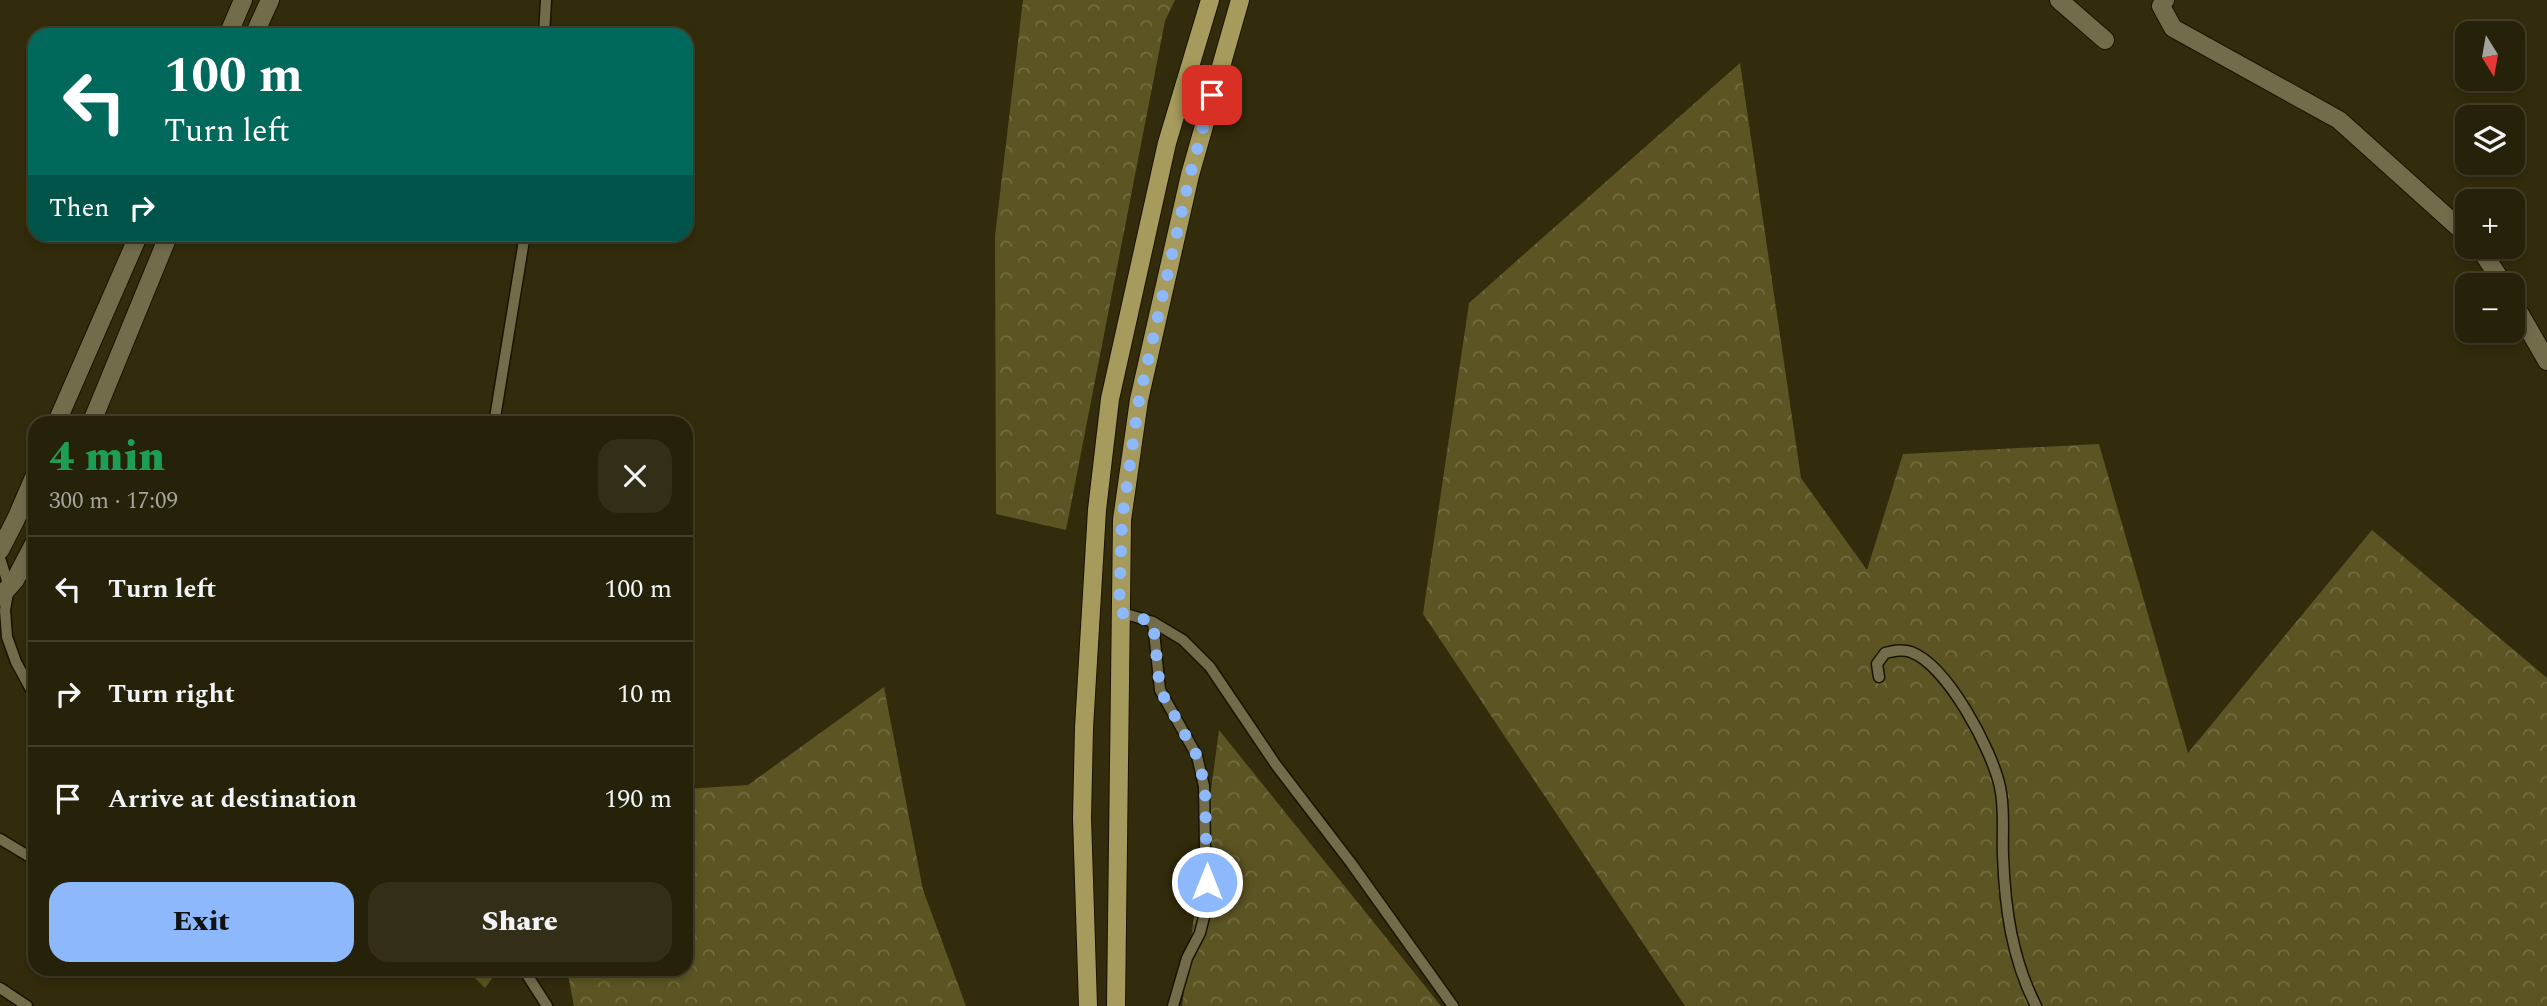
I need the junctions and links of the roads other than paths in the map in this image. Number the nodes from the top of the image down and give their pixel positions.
1 (243, 0) edge
2 (270, 0) edge
3 (545, 0) edge
4 (1210, 0) edge
5 (1240, 0) edge
6 (2059, 0) edge
7 (2165, 0) edge
8 (231, 28) edge
9 (257, 28) edge
10 (544, 28) edge
11 (2105, 40) dead end
12 (2455, 224) edge
13 (136, 242) edge
14 (166, 242) edge
15 (524, 242) edge
16 (2525, 323) edge
17 (2547, 361) edge
18 (59, 416) edge
19 (94, 416) edge
20 (496, 416) edge
21 (28, 491) edge
22 (0, 550) edge
23 (28, 555) edge
24 (0, 558) edge
25 (4, 592) edge
26 (1119, 612) junction
27 (1153, 622) junction
28 (1879, 677) dead end
29 (28, 684) edge
30 (0, 839) edge
31 (28, 856) edge
32 (528, 976) edge
33 (0, 988) edge
34 (27, 1006) edge
35 (547, 1006) edge
36 (1088, 1006) edge
37 (1116, 1006) edge
38 (1173, 1006) edge
39 (1453, 1006) edge
40 (2036, 1006) edge

1 - 8 street
2 - 9 street
3 - 10 lane
4 - 36 main road
5 - 26 main road
6 - 11 street
7 - 12 street
13 - 18 street
14 - 19 street
15 - 20 lane
16 - 17 street
21 - 22 street
23 - 25 street
24 - 25 lane
25 - 29 lane
26 - 27 lane
26 - 37 main road
27 - 38 lane
27 - 39 lane
28 - 40 lane
30 - 31 lane
32 - 35 lane
33 - 34 lane

